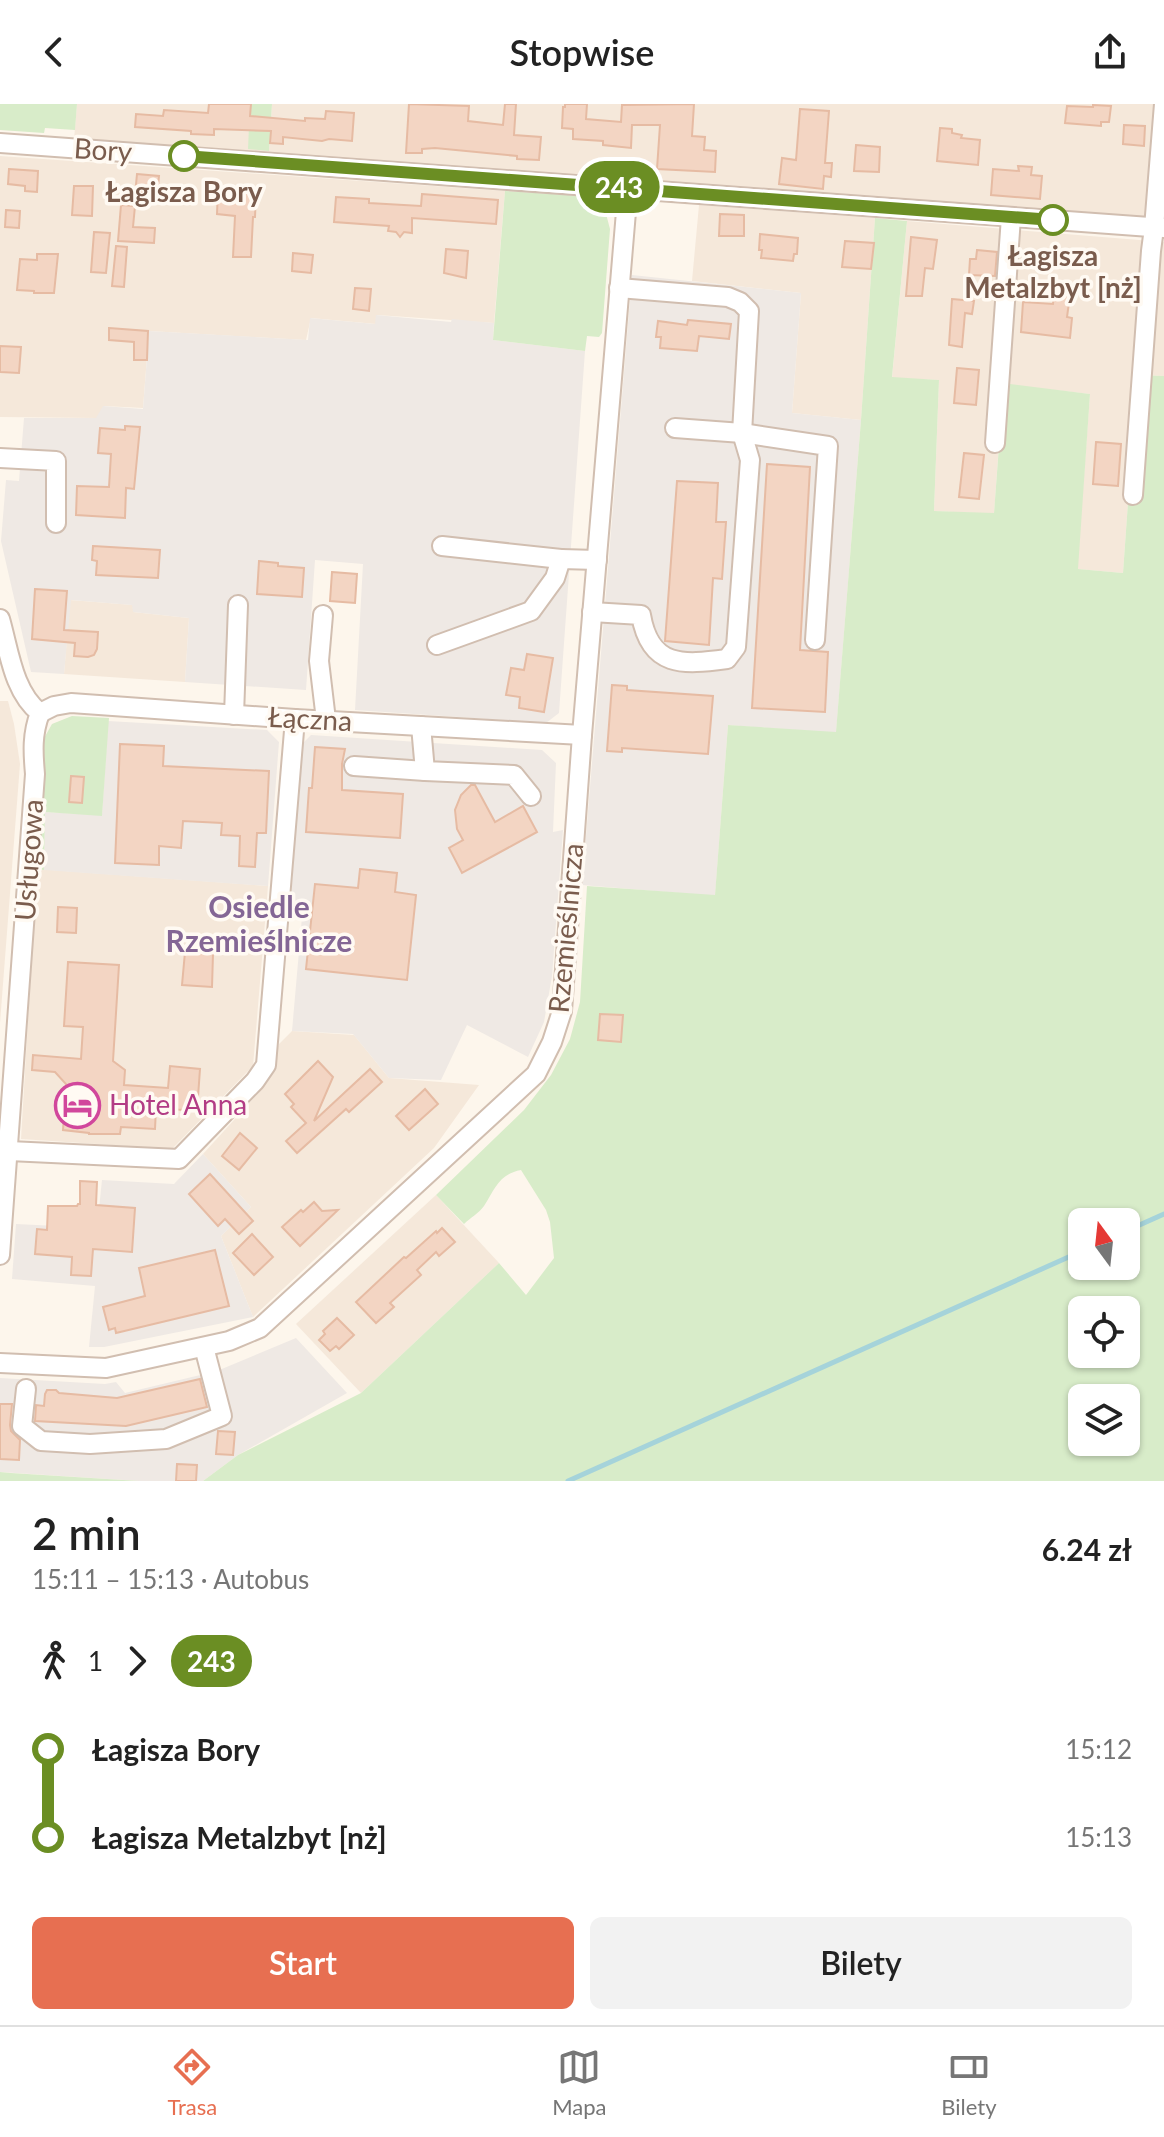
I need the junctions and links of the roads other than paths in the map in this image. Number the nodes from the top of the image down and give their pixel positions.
1 (1164, 104) edge
2 (0, 143) edge
3 (628, 188) junction
4 (1011, 217) junction
5 (1159, 228) edge
6 (619, 288) junction
7 (675, 428) dead end
8 (742, 433) junction
9 (995, 443) dead end
10 (0, 458) edge
11 (1133, 495) dead end
12 (56, 523) dead end
13 (442, 546) dead end
14 (561, 559) junction
15 (597, 560) junction
16 (238, 605) dead end
17 (592, 612) junction
18 (323, 615) dead end
19 (0, 619) edge
20 (815, 640) dead end
21 (437, 645) dead end
22 (40, 713) junction
23 (234, 715) junction
24 (295, 719) junction
25 (326, 720) junction
26 (421, 726) junction
27 (582, 735) junction
28 (354, 766) dead end
29 (425, 771) junction
30 (531, 796) dead end
31 (9, 1151) junction
32 (0, 1255) edge
33 (204, 1347) junction
34 (0, 1363) edge
35 (26, 1389) dead end

1 - 5 street
2 - 3 street, Bory
3 - 4 street, Bory
3 - 6 street, Rzemieślnicza
4 - 5 street, Bory
4 - 9 street
5 - 11 street
6 - 8 street
6 - 15 street, Rzemieślnicza
7 - 8 street
8 - 17 street
8 - 20 street
10 - 12 street
13 - 14 street
14 - 15 street
14 - 21 street
15 - 17 street, Rzemieślnicza
16 - 23 street
17 - 27 street, Rzemieślnicza
18 - 25 street
19 - 22 street
22 - 23 street, Łączna
22 - 31 street, Usługowa
23 - 24 street, Łączna
24 - 25 street, Łączna
24 - 31 street
25 - 26 street, Łączna
26 - 27 street, Łączna
26 - 29 street
27 - 33 street, Rzemieślnicza
28 - 29 street
29 - 30 street
31 - 32 street, Usługowa
33 - 34 street, Rzemieślnicza
33 - 35 street

